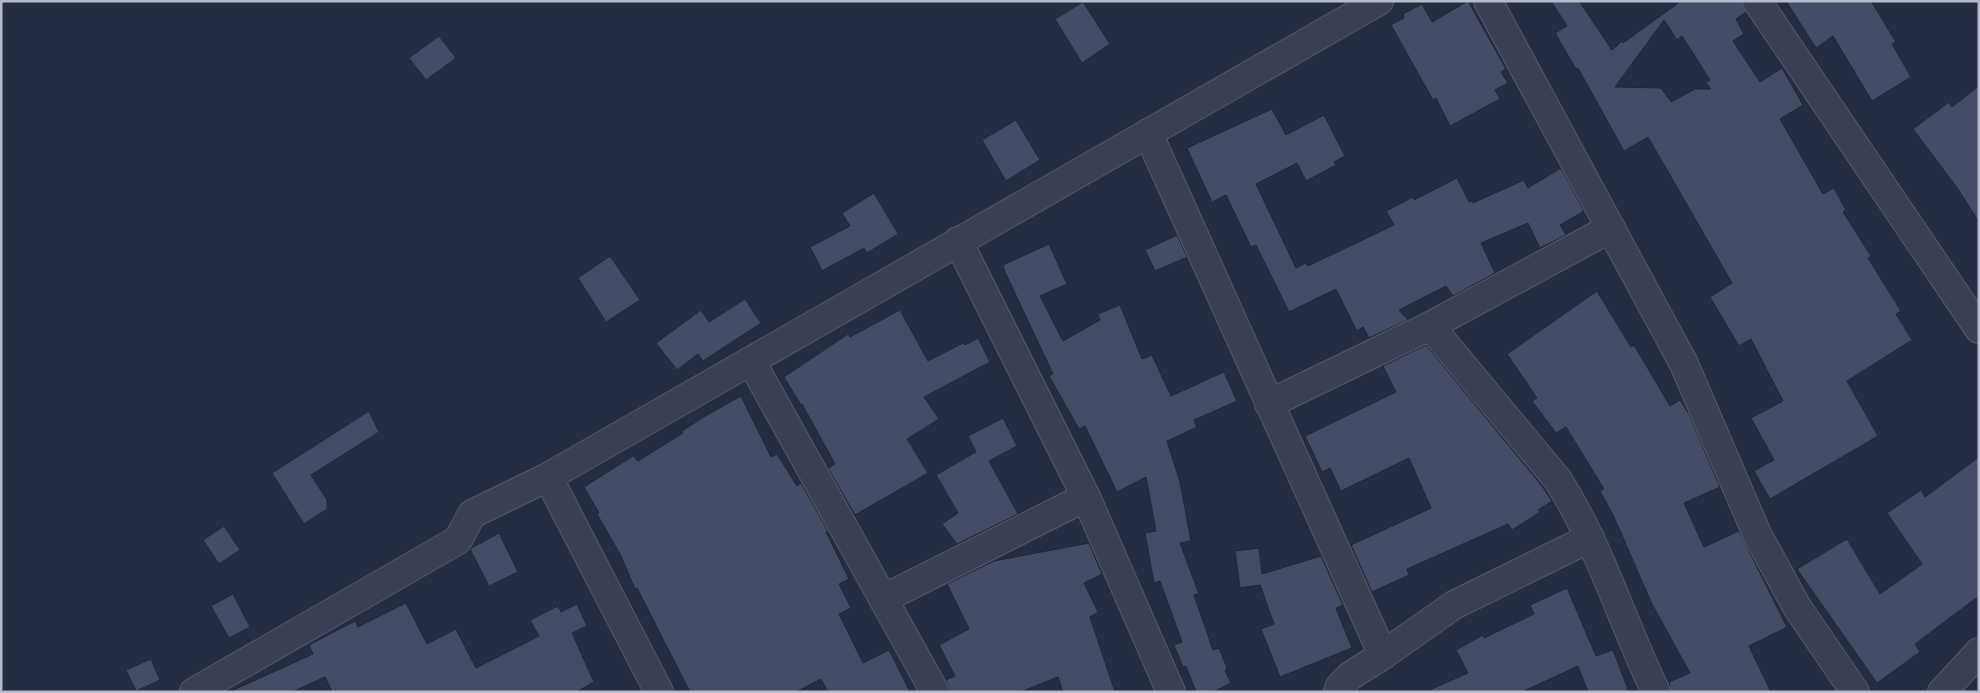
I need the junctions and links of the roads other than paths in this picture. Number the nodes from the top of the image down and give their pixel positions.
1 (1379, 1) edge
2 (1488, 1) edge
3 (1757, 1) edge
4 (1148, 133) junction
5 (1611, 228) junction
6 (958, 241) junction
7 (1430, 326) junction
8 (1979, 329) edge
9 (751, 362) junction
10 (1269, 404) junction
11 (548, 477) junction
12 (1086, 497) junction
13 (1590, 538) junction
14 (884, 599) junction
15 (1979, 652) edge
16 (1383, 655) junction
17 (194, 692) edge
18 (659, 692) edge
19 (935, 692) edge
20 (1171, 692) edge
21 (1338, 692) edge
22 (1656, 692) edge
23 (1856, 692) edge
24 (1942, 692) edge

1 - 4 street
2 - 5 street
3 - 8 street
4 - 6 street
4 - 10 street
5 - 7 street
5 - 23 street
6 - 9 street
6 - 12 street
7 - 10 street
7 - 13 street
9 - 11 street
9 - 14 street
10 - 16 street
11 - 17 street
11 - 18 street
12 - 14 street
12 - 20 street
13 - 16 street
13 - 22 street
14 - 19 street
15 - 24 street
16 - 21 street

